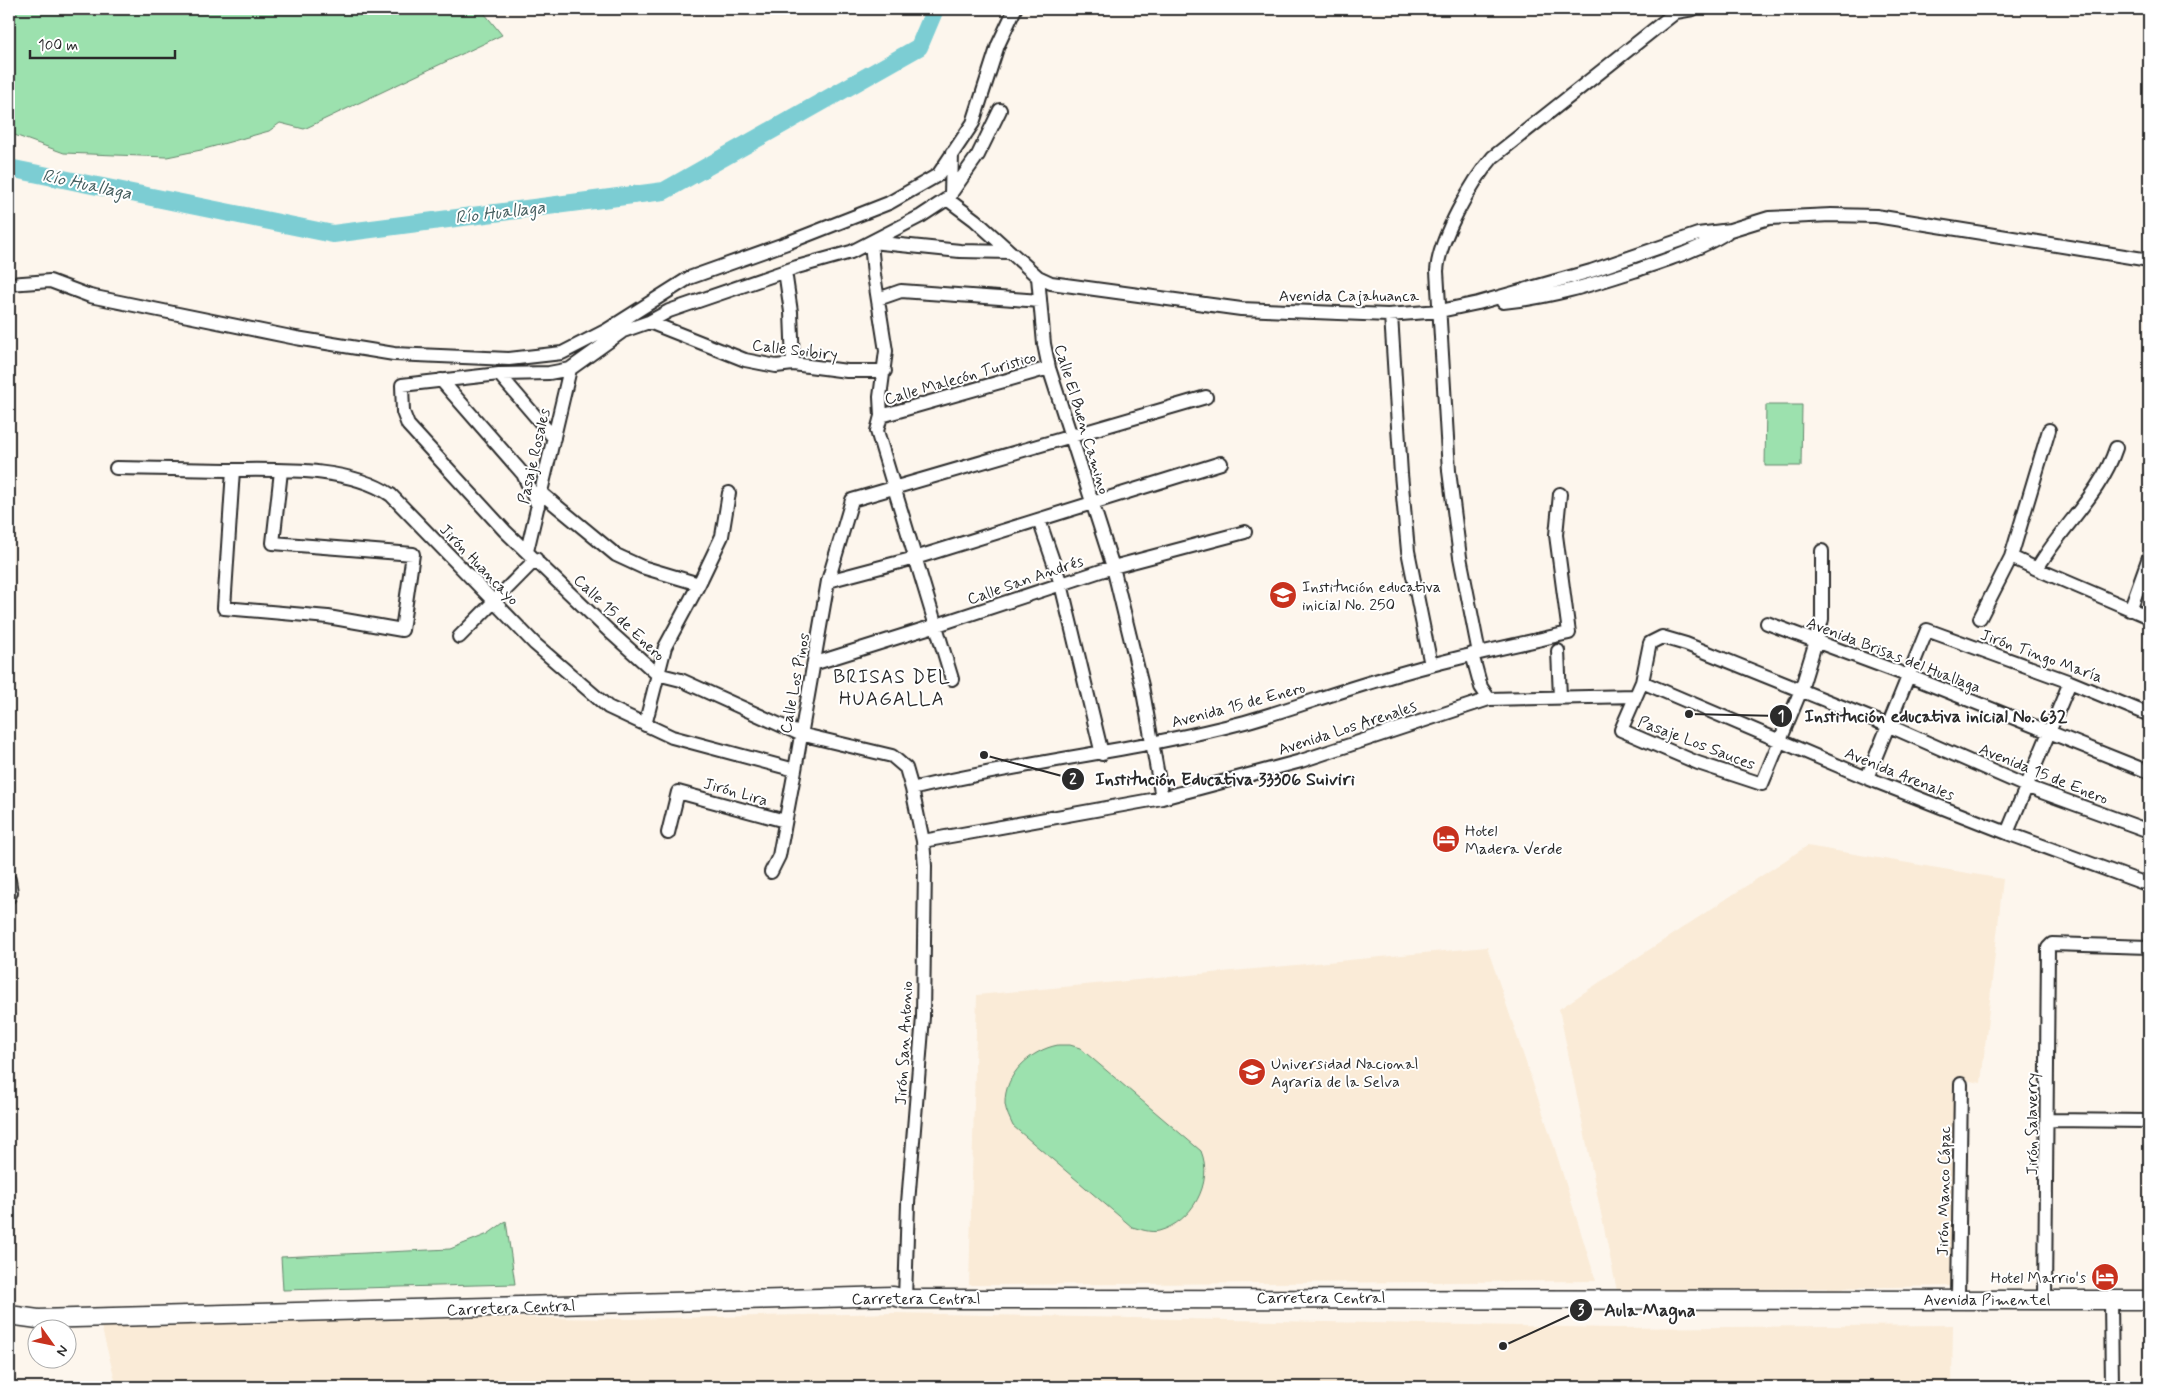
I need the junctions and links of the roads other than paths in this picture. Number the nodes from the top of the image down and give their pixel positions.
1 (1015, 9) edge
2 (1693, 9) edge
3 (1000, 110) dead end
4 (952, 153) junction
5 (949, 197) junction
6 (871, 242) junction
7 (1010, 252) junction
8 (2149, 260) edge
9 (785, 271) junction
10 (1038, 277) junction
11 (9, 284) edge
12 (878, 298) junction
13 (1040, 301) junction
14 (1440, 311) junction
15 (1391, 315) junction
16 (649, 322) junction
17 (792, 364) junction
18 (1049, 368) junction
19 (570, 369) junction
20 (885, 372) junction
21 (499, 374) junction
22 (441, 380) junction
23 (1206, 397) dead end
24 (881, 416) junction
25 (2050, 430) dead end
26 (1070, 435) junction
27 (554, 438) junction
28 (2116, 448) dead end
29 (1221, 463) dead end
30 (116, 468) dead end
31 (233, 470) junction
32 (281, 470) junction
33 (893, 488) junction
34 (541, 493) junction
35 (729, 494) dead end
36 (1560, 494) dead end
37 (1091, 503) junction
38 (538, 506) junction
39 (1039, 520) junction
40 (1246, 532) dead end
41 (1822, 551) dead end
42 (532, 555) junction
43 (2011, 557) junction
44 (2149, 557) edge
45 (915, 558) junction
46 (1113, 567) junction
47 (2037, 570) junction
48 (828, 581) junction
49 (699, 584) junction
50 (1061, 584) junction
51 (493, 600) junction
52 (2130, 610) junction
53 (2149, 617) edge
54 (1980, 618) dead end
55 (1766, 623) dead end
56 (937, 626) junction
57 (459, 637) dead end
58 (1816, 640) junction
59 (1558, 650) dead end
60 (1475, 653) junction
61 (816, 663) junction
62 (1431, 665) junction
63 (657, 674) junction
64 (1909, 676) junction
65 (952, 679) dead end
66 (1642, 682) junction
67 (2070, 682) junction
68 (1801, 690) junction
69 (1636, 696) junction
70 (1560, 697) junction
71 (1489, 699) junction
72 (2145, 712) dead end
73 (645, 725) junction
74 (1887, 725) junction
75 (2050, 732) junction
76 (800, 734) junction
77 (1780, 740) junction
78 (1152, 743) junction
79 (1102, 754) junction
80 (795, 770) junction
81 (2149, 772) edge
82 (1867, 778) junction
83 (2028, 786) junction
84 (912, 789) junction
85 (1162, 798) junction
86 (785, 822) junction
87 (2149, 831) edge
88 (668, 833) dead end
89 (2007, 834) junction
90 (923, 841) junction
91 (772, 872) dead end
92 (9, 880) edge
93 (2149, 886) edge
94 (9, 896) edge
95 (2149, 947) edge
96 (1961, 1084) dead end
97 (2047, 1120) junction
98 (2149, 1121) edge
99 (905, 1298) junction
100 (1958, 1298) junction
101 (1824, 1300) joint
102 (2045, 1300) junction
103 (2111, 1300) junction
104 (2149, 1300) edge
105 (9, 1316) edge
106 (2112, 1387) edge

1 - 4 street
2 - 14 street
3 - 5 street
4 - 5 street
4 - 11 street
5 - 6 street
5 - 7 street, Avenida Cajahuanca
6 - 7 street
6 - 9 street
6 - 12 street
7 - 10 street, Avenida Cajahuanca
8 - 14 street, Avenida Cajahuanca
9 - 16 street
9 - 17 street
10 - 13 street, Calle El Buen Camino
10 - 15 street, Avenida Cajahuanca
12 - 13 street
12 - 20 street
13 - 18 street, Calle El Buen Camino
14 - 15 street, Avenida Cajahuanca
14 - 60 street
15 - 62 street
16 - 17 street, Calle Soibiry
16 - 19 street
17 - 20 street, Calle Soibiry
18 - 24 street, Calle Malecón Turistico
18 - 26 street, Calle El Buen Camino
19 - 21 street
19 - 27 street, Pasaje Rosales
20 - 24 street
21 - 22 street
21 - 27 street
22 - 38 street
22 - 42 street, Calle 15 de Enero
23 - 26 street
24 - 33 street
25 - 43 street
26 - 33 street
26 - 37 street, Calle El Buen Camino
27 - 34 street, Pasaje Rosales
28 - 47 street
29 - 37 street
30 - 31 street, Jirón Huancayo
31 - 32 street, Jirón Huancayo
31 - 32 street
32 - 51 street, Jirón Huancayo
33 - 45 street
33 - 48 street, Calle Los Pinos
34 - 38 street, Pasaje Rosales
34 - 49 street
35 - 49 street
36 - 60 street, Avenida 15 de Enero
37 - 39 street
37 - 46 street, Calle El Buen Camino
38 - 42 street, Pasaje Rosales
39 - 45 street
39 - 50 street
40 - 46 street, Calle San Andrés
41 - 58 street
42 - 51 street
42 - 63 street, Calle 15 de Enero
43 - 47 street
43 - 54 street
44 - 52 street
45 - 48 street
45 - 56 street
46 - 50 street, Calle San Andrés
46 - 78 street, Calle El Buen Camino
47 - 52 street
48 - 61 street, Calle Los Pinos
49 - 63 street
50 - 56 street, Calle San Andrés
50 - 79 street
51 - 57 street
51 - 73 street, Jirón Huancayo
52 - 53 street
55 - 58 street, Avenida Brisas del Huallaga
56 - 61 street, Calle San Andrés
56 - 65 street
58 - 64 street, Avenida Brisas del Huallaga
58 - 68 street
59 - 70 street
60 - 62 street, Avenida 15 de Enero
60 - 71 street
61 - 76 street, Calle Los Pinos
62 - 78 street, Avenida 15 de Enero
63 - 73 street
63 - 76 street, Calle 15 de Enero
64 - 67 street, Jirón Tingo María
64 - 74 street
64 - 75 street, Avenida Brisas del Huallaga
66 - 68 street, Avenida 15 de Enero
66 - 69 street
66 - 77 street, Avenida Arenales
67 - 72 street, Jirón Tingo María
67 - 75 street
68 - 74 street, Avenida 15 de Enero
68 - 77 street
69 - 70 street, Avenida Los Arenales
69 - 77 street, Pasaje Los Sauces
70 - 71 street, Avenida Los Arenales
71 - 85 street, Avenida Los Arenales
73 - 80 street, Jirón Huancayo
74 - 82 street
74 - 83 street, Avenida 15 de Enero
75 - 81 street, Avenida Brisas del Huallaga
75 - 83 street
76 - 80 street, Calle Los Pinos
76 - 84 street, Calle 15 de Enero
77 - 82 street, Avenida Arenales
78 - 79 street, Avenida 15 de Enero
78 - 85 street, Calle El Buen Camino
79 - 84 street, Avenida 15 de Enero
80 - 86 street, Calle Los Pinos
82 - 89 street, Avenida Arenales
83 - 87 street, Avenida 15 de Enero
83 - 89 street
84 - 90 street, Jirón San Antonio
85 - 90 street, Avenida Los Arenales
86 - 88 street, Jirón Lira
86 - 91 street, Calle Los Pinos
89 - 93 street, Avenida Arenales
90 - 99 street, Jirón San Antonio
92 - 94 street
95 - 97 street, Jirón Salaverry
96 - 100 street, Jirón Manco Cápac
97 - 98 street
97 - 102 street, Jirón Salaverry
99 - 101 highway, Carretera Central
99 - 105 highway, Carretera Central
100 - 101 highway, Avenida Pimentel
100 - 102 highway, Avenida Pimentel
102 - 103 highway, Avenida Pimentel
103 - 104 highway, Avenida Pimentel
103 - 106 street

